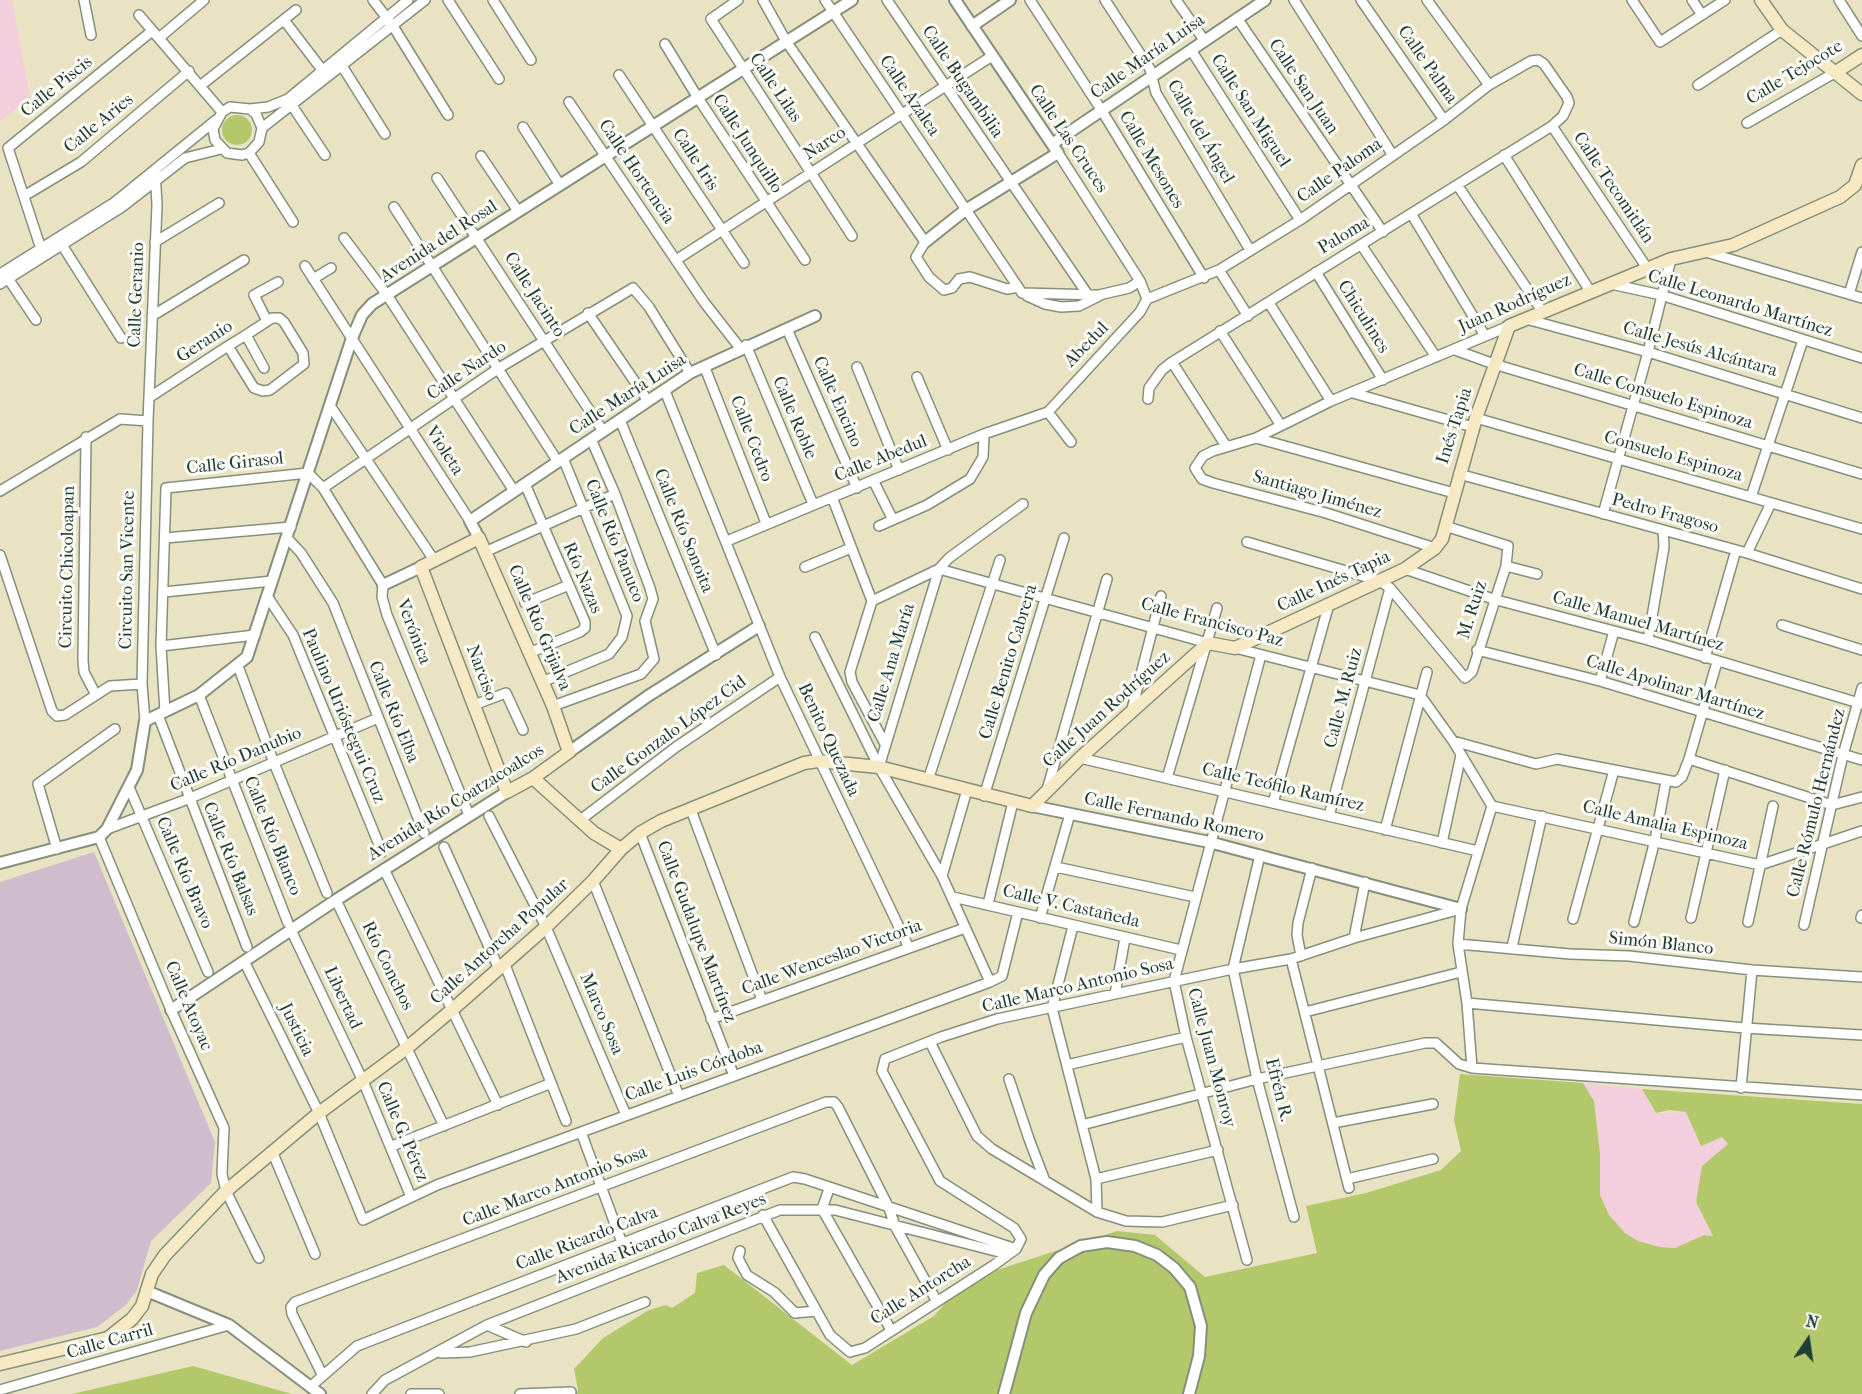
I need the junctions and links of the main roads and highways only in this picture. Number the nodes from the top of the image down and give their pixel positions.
1 (1761, 0) edge
2 (1862, 55) edge
3 (1836, 72) junction
4 (1862, 94) edge
5 (1862, 165) edge
6 (1859, 186) edge
7 (1509, 326) joint
8 (1439, 544) joint
9 (421, 567) joint
10 (1208, 643) joint
11 (1235, 648) joint
12 (569, 752) joint
13 (818, 761) joint
14 (533, 778) junction
15 (507, 792) joint
16 (1032, 806) joint
17 (621, 849) junction
18 (0, 1364) edge

1 - 3 main road
2 - 3 main road, Calle Tejocote
3 - 4 main road
5 - 6 main road
6 - 7 main road, Juan Rodríguez
7 - 8 main road, Inés Tapia
8 - 11 main road, Calle Inés Tapia
9 - 12 main road, Calle Río Grijalva
9 - 15 main road, Narciso
10 - 11 main road, Calle Francisco Paz
10 - 16 main road, Calle Juan Rodríguez
12 - 14 main road, Avenida Río Coatzacoalcos
13 - 16 main road, Calle Fernando Romero
13 - 17 main road, Calle Antorcha Popular
14 - 15 main road, Avenida Río Coatzacoalcos
14 - 17 main road
17 - 18 main road, Calle Antorcha Popular

